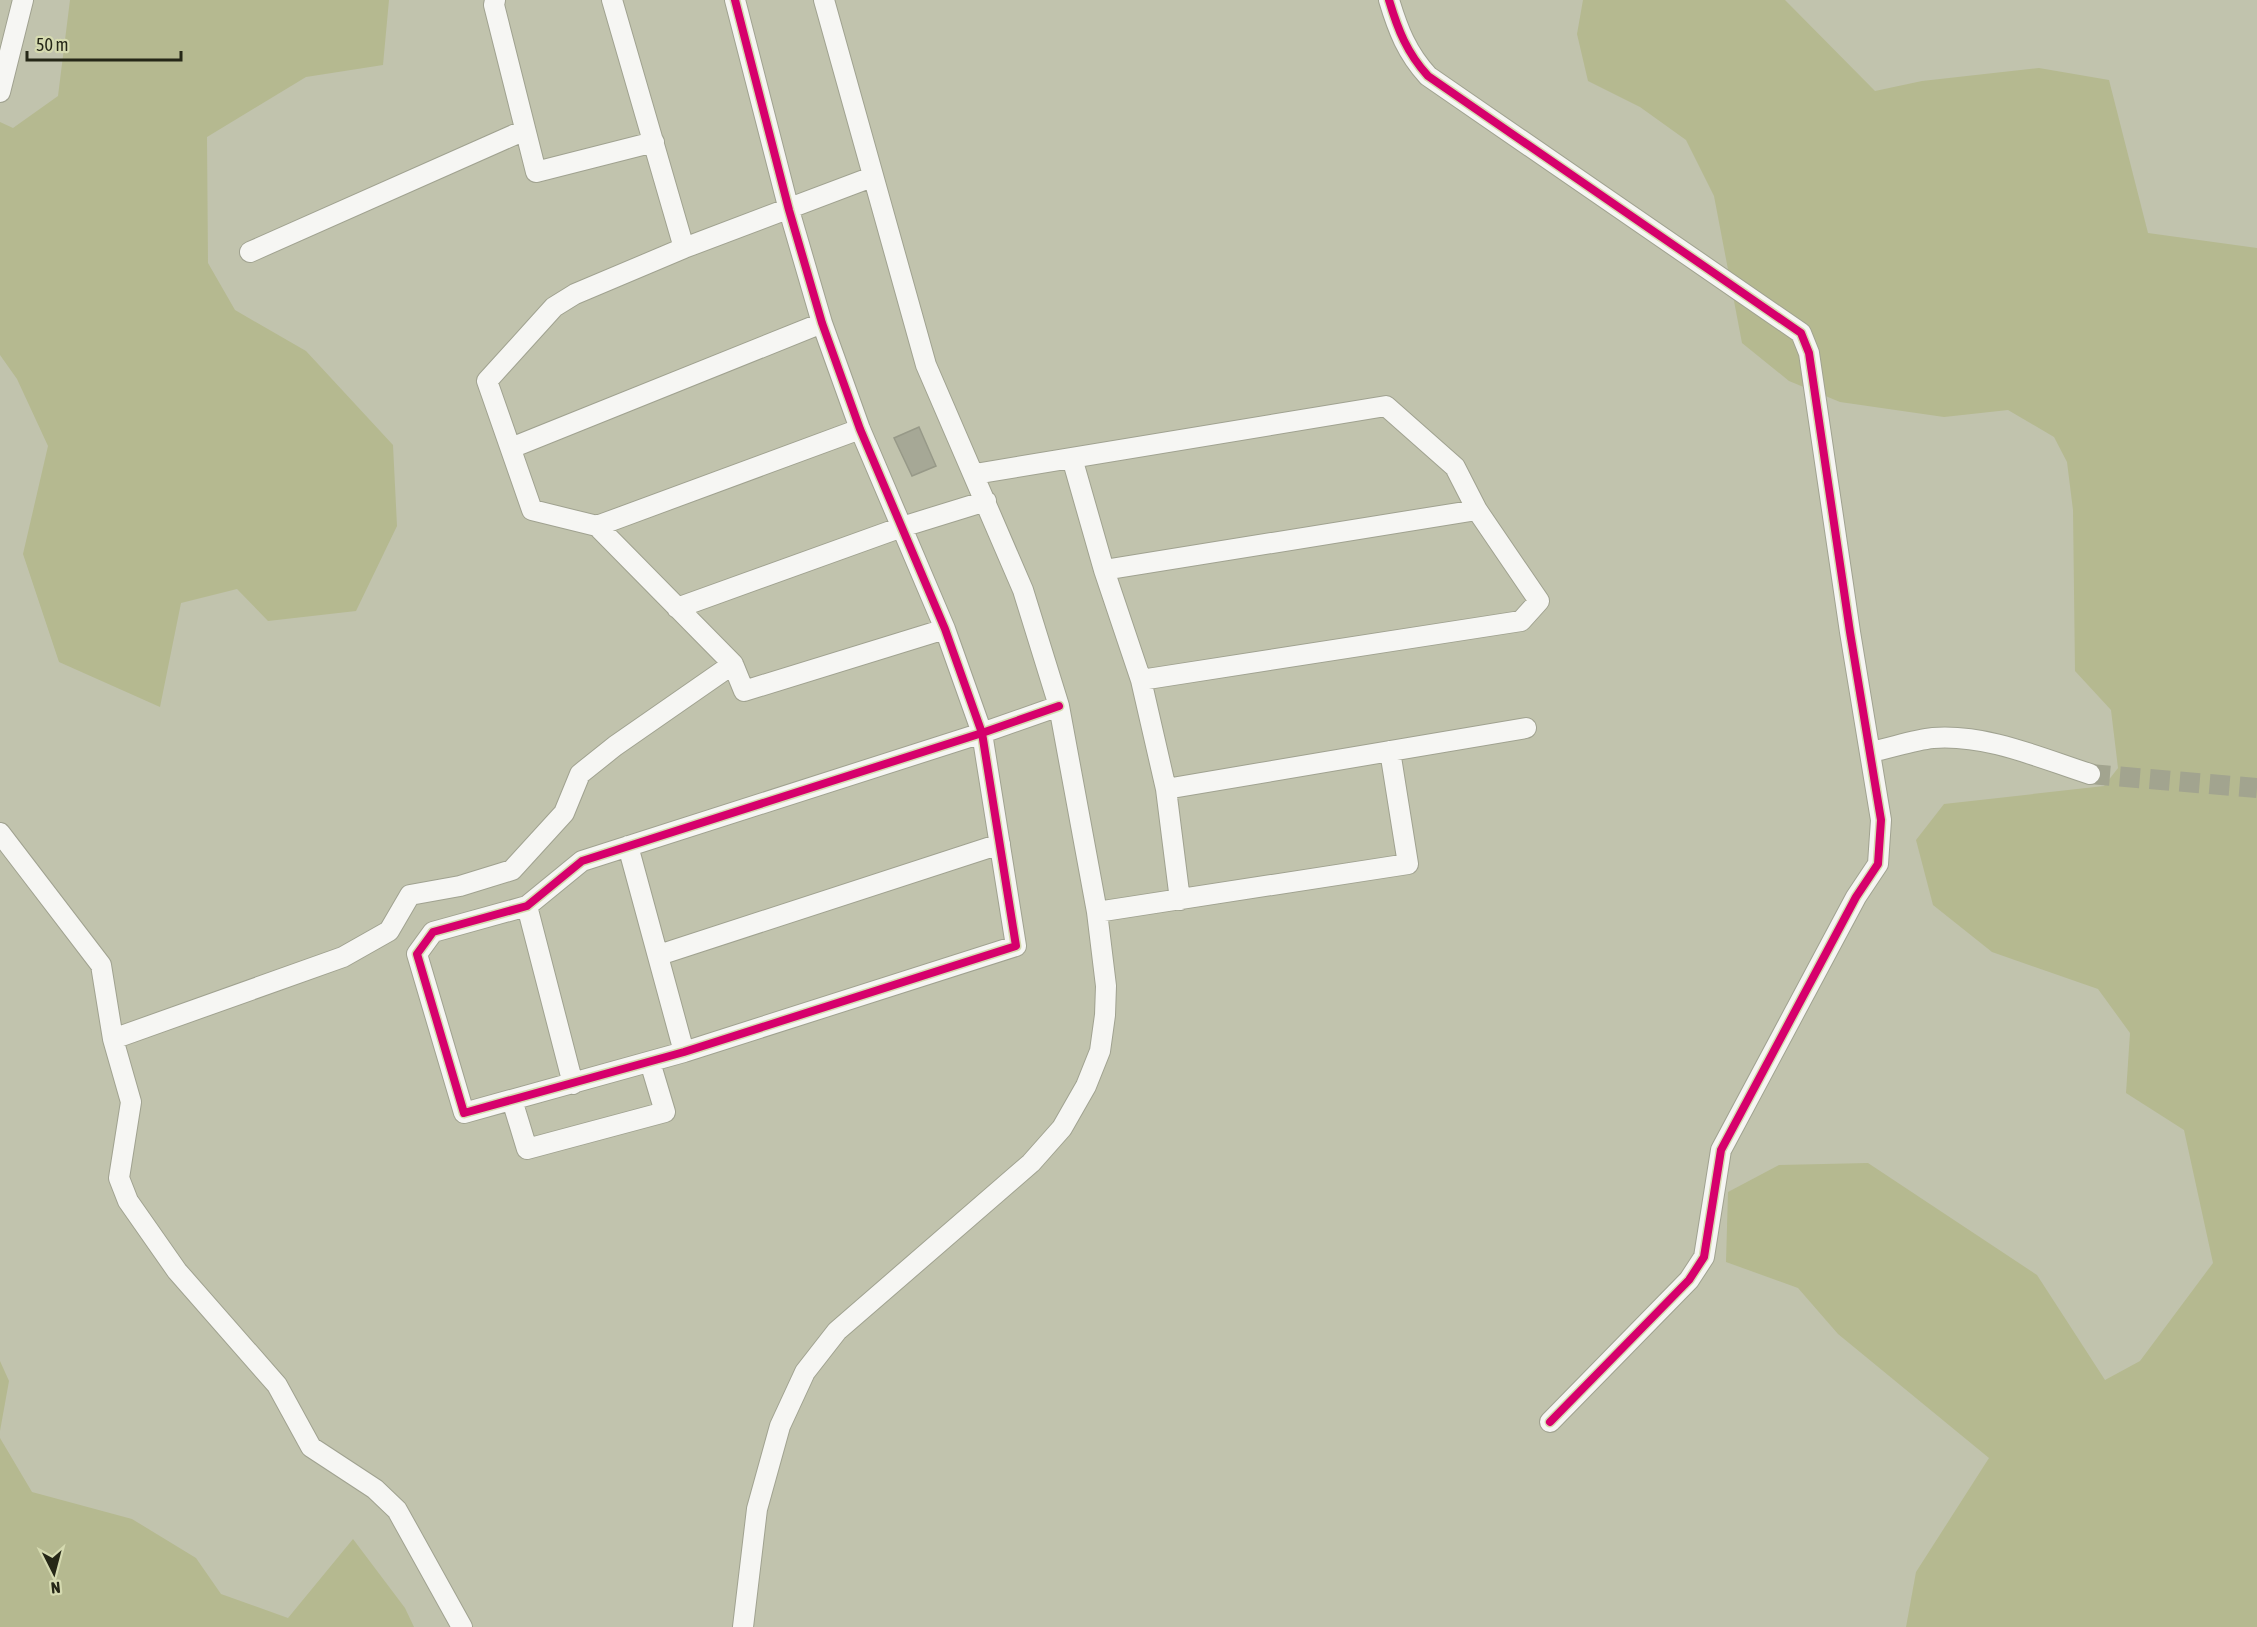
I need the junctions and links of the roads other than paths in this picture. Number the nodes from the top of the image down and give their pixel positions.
1 (23, 0) edge
2 (495, 0) edge
3 (612, 0) edge
4 (735, 0) edge
5 (824, 0) edge
6 (1389, 0) edge
7 (0, 93) edge
8 (525, 130) junction
9 (654, 142) junction
10 (872, 177) junction
11 (789, 210) junction
12 (684, 248) junction
13 (250, 252) dead end
14 (822, 322) junction
15 (860, 429) junction
16 (511, 448) junction
17 (1072, 458) junction
18 (975, 474) junction
19 (986, 501) junction
20 (1477, 510) junction
21 (597, 526) junction
22 (902, 527) junction
23 (1104, 570) junction
24 (677, 608) junction
25 (945, 629) junction
26 (733, 664) junction
27 (1141, 680) junction
28 (1059, 706) junction
29 (1526, 728) dead end
30 (982, 733) junction
31 (1390, 751) junction
32 (1870, 753) junction
33 (2090, 774) tunnel mouth
34 (1166, 789) junction
35 (0, 832) edge
36 (1000, 844) junction
37 (628, 846) junction
38 (1180, 900) junction
39 (526, 906) junction
40 (1097, 912) junction
41 (659, 955) junction
42 (113, 1039) junction
43 (684, 1052) junction
44 (650, 1062) junction
45 (573, 1084) junction
46 (512, 1100) junction
47 (1550, 1422) dead end
48 (462, 1627) edge
49 (743, 1627) edge

1 - 7 street
2 - 8 street
3 - 9 street
4 - 11 street
5 - 10 street
6 - 32 street
8 - 9 street
8 - 13 street
9 - 12 street
10 - 11 street
10 - 18 street
11 - 12 street
11 - 14 street
12 - 16 street
14 - 15 street
14 - 16 street
15 - 21 street
15 - 22 street
16 - 21 street
17 - 18 street
17 - 20 street
17 - 23 street
18 - 19 street
19 - 22 street
19 - 28 street
20 - 23 street
20 - 27 street
21 - 24 street
22 - 24 street
22 - 25 street
23 - 27 street
24 - 26 street
25 - 26 street
25 - 30 street
26 - 42 street
27 - 34 street
28 - 30 street
28 - 40 street
29 - 31 street
30 - 36 street
30 - 37 street
31 - 34 street
31 - 38 street
32 - 33 street
32 - 47 street
34 - 38 street
35 - 42 street
36 - 41 street
36 - 43 street
37 - 39 street
37 - 41 street
38 - 40 street
39 - 45 street
39 - 46 street
40 - 49 street
41 - 43 street
42 - 48 street
43 - 44 street
44 - 45 street
44 - 46 street
45 - 46 street

